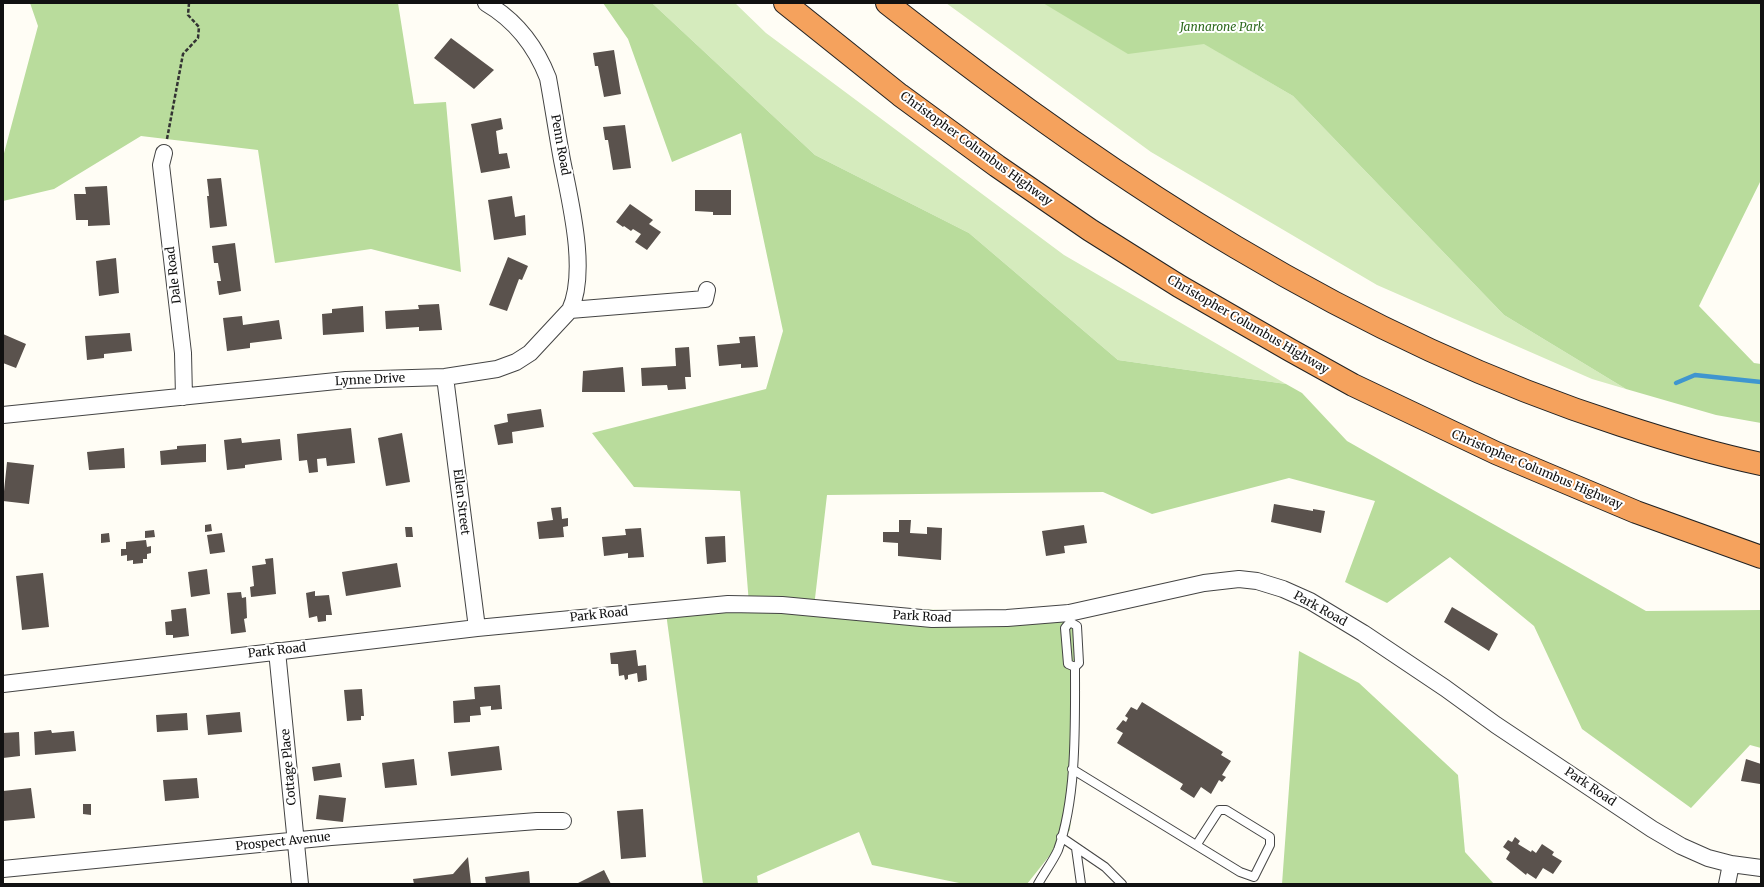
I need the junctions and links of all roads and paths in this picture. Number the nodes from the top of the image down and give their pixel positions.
1 (190, 3) edge
2 (486, 3) edge
3 (785, 3) edge
4 (887, 3) edge
5 (164, 153) joint
6 (707, 290) dead end
7 (570, 310) junction
8 (445, 377) junction
9 (184, 397) junction
10 (3, 415) edge
11 (1761, 464) edge
12 (1761, 557) edge
13 (1070, 618) junction
14 (477, 628) junction
15 (277, 651) junction
16 (1074, 667) junction
17 (3, 684) edge
18 (1072, 769) junction
19 (563, 821) dead end
20 (1061, 837) junction
21 (296, 841) junction
22 (1197, 844) junction
23 (1076, 848) junction
24 (1731, 864) junction
25 (1761, 868) edge
26 (3, 869) edge
27 (1080, 880) edge
28 (300, 884) edge
29 (1038, 884) edge
30 (1073, 884) edge
31 (1122, 884) edge
32 (1727, 884) edge

1 - 5 path
2 - 7 street, Penn Road
3 - 12 highway, Christopher Columbus Highway
4 - 11 highway
5 - 9 street, Dale Road
6 - 7 street
7 - 8 street, Lynne Drive
8 - 9 street, Lynne Drive
8 - 14 street, Ellen Street
9 - 10 street, Lynne Drive
13 - 14 street, Park Road
13 - 16 lane
13 - 16 lane
13 - 24 street, Park Road
14 - 15 street, Park Road
15 - 17 street, Park Road
15 - 21 street, Cottage Place
16 - 18 lane
18 - 20 lane
18 - 22 lane
19 - 21 street, Prospect Avenue
20 - 23 lane
20 - 29 lane
21 - 26 street, Prospect Avenue
21 - 28 street, Cottage Place
22 - 22 lane
23 - 27 lane
23 - 31 lane
24 - 25 street, Park Road
24 - 32 street
27 - 30 lane

